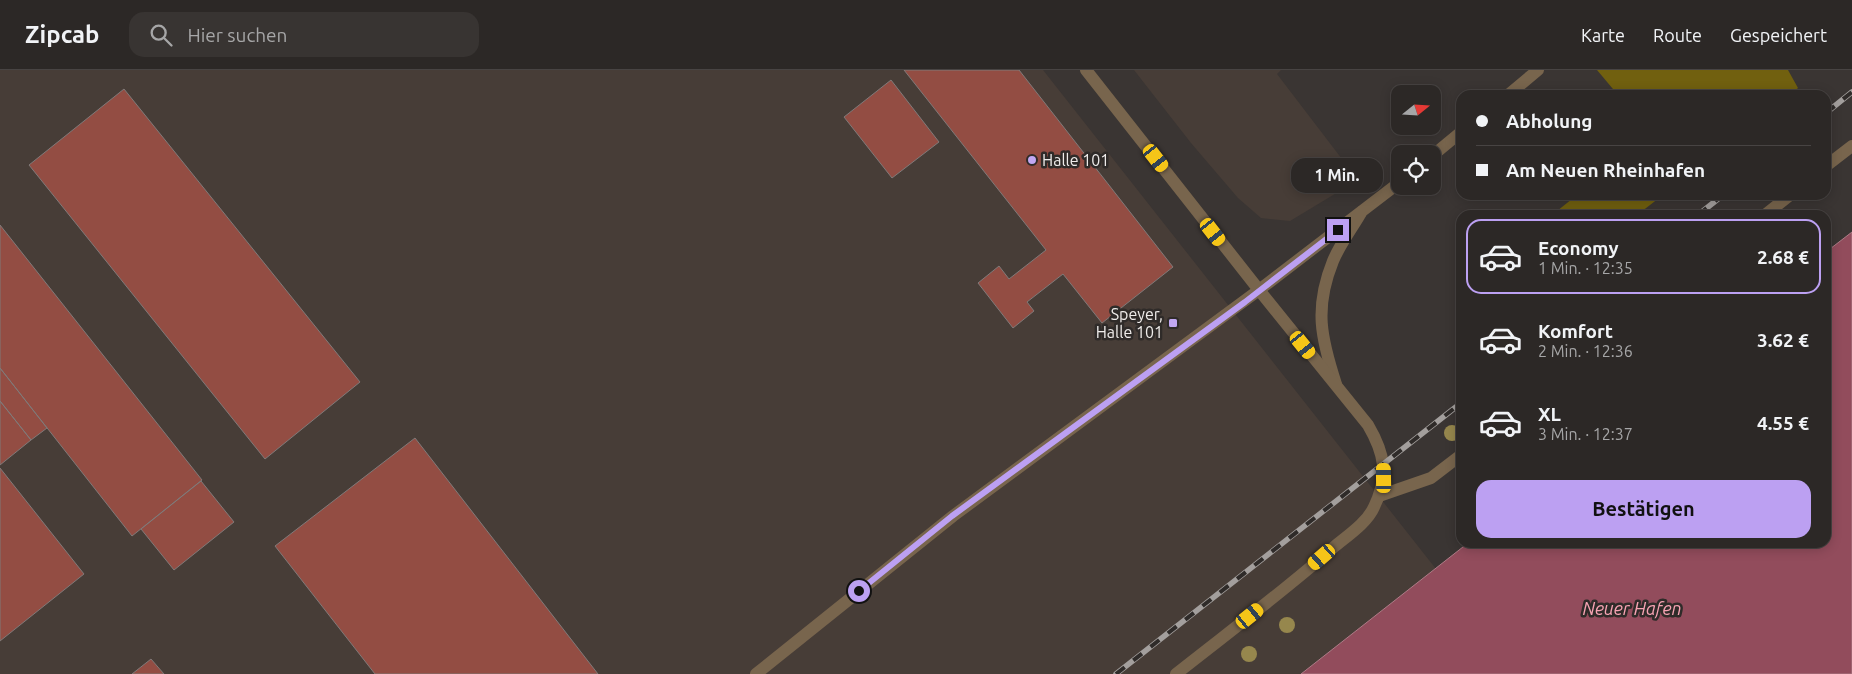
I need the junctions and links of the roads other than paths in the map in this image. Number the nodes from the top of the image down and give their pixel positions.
1 (1086, 70) edge
2 (1538, 70) edge
3 (1514, 90) edge
4 (1456, 136) edge
5 (1852, 146) edge
6 (1441, 149) edge
7 (1831, 162) edge
8 (1391, 189) edge
9 (1784, 200) edge
10 (1771, 210) edge
11 (1362, 211) junction
12 (1259, 290) junction
13 (1336, 386) junction
14 (1456, 459) edge
15 (1379, 496) junction
16 (756, 674) edge
17 (1176, 674) edge

1 - 12 street
2 - 3 street
4 - 6 street
5 - 7 street
8 - 11 street
9 - 10 street
11 - 12 street
11 - 13 street
12 - 13 street
12 - 16 street
13 - 15 street
14 - 15 street
15 - 17 street

